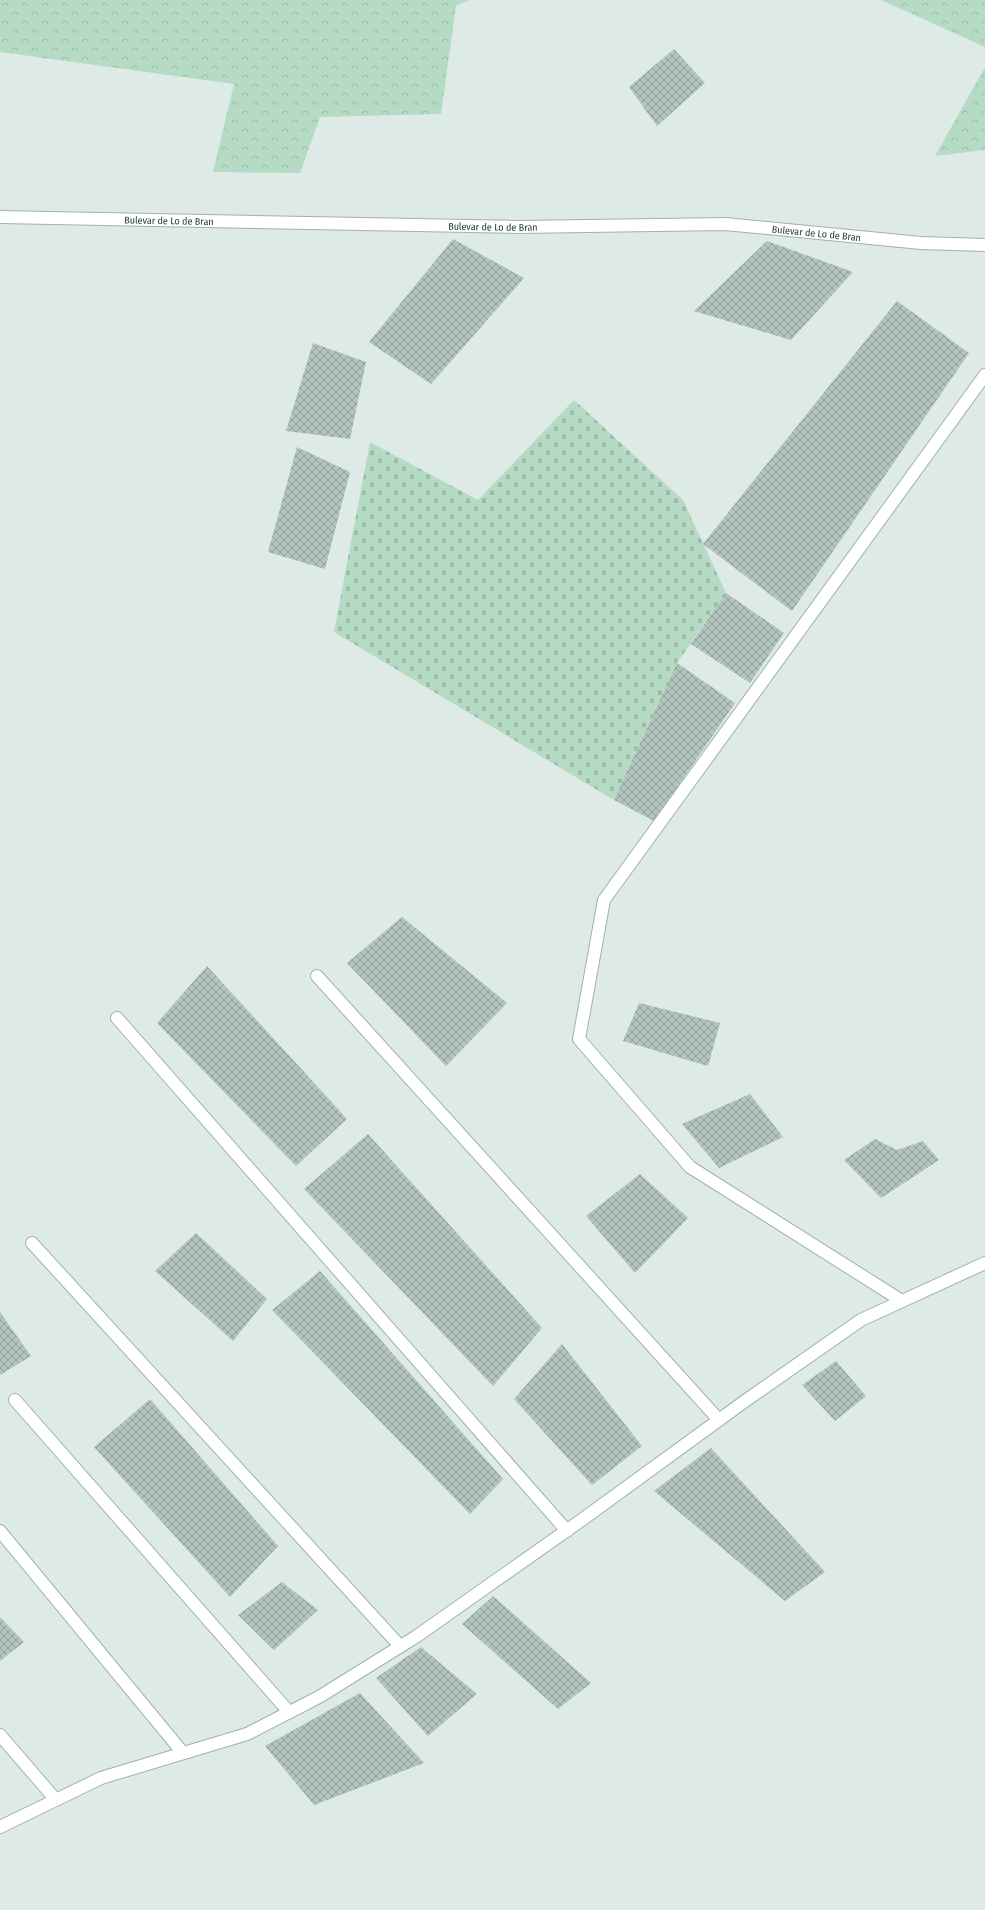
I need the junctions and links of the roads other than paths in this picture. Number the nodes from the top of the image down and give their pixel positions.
1 (0, 217) edge
2 (985, 245) edge
3 (985, 375) edge
4 (317, 976) dead end
5 (118, 1018) dead end
6 (32, 1243) dead end
7 (985, 1263) edge
8 (902, 1301) junction
9 (15, 1400) dead end
10 (719, 1420) junction
11 (0, 1531) edge
12 (567, 1531) junction
13 (400, 1646) junction
14 (289, 1712) junction
15 (0, 1735) edge
16 (183, 1753) junction
17 (56, 1800) junction
18 (0, 1827) edge

1 - 2 street, Bulevar de Lo de Bran
3 - 8 street
4 - 10 street
5 - 12 street
6 - 13 street
7 - 8 street
8 - 10 street
9 - 14 street
10 - 12 street
11 - 16 street
12 - 13 street
13 - 14 street
14 - 16 street
15 - 17 street
16 - 17 street
17 - 18 street

